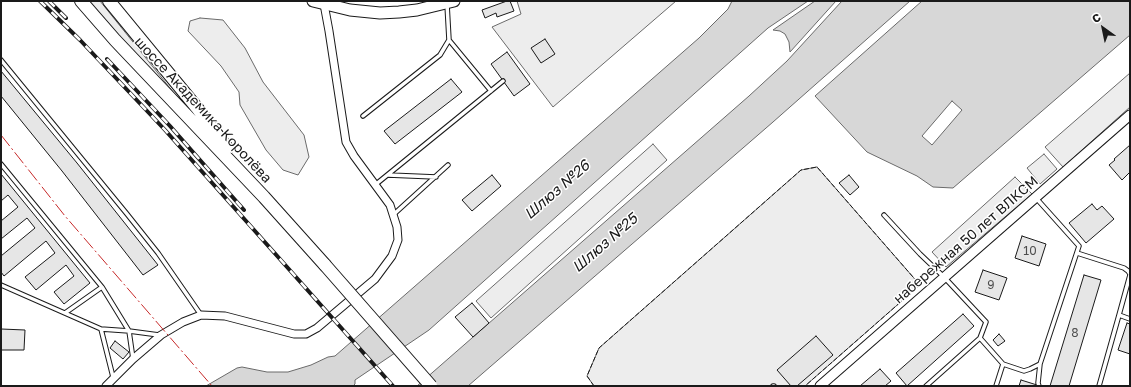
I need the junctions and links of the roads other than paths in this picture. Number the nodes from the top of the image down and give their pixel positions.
1 (81, 1) edge
2 (109, 1) edge
3 (313, 1) edge
4 (451, 2) edge
5 (323, 3) edge
6 (449, 40) junction
7 (1, 60) edge
8 (503, 81) dead end
9 (491, 92) junction
10 (1130, 115) edge
11 (363, 116) dead end
12 (1, 164) edge
13 (448, 166) dead end
14 (388, 175) junction
15 (436, 177) junction
16 (375, 185) junction
17 (264, 197) junction
18 (1035, 198) junction
19 (393, 215) junction
20 (884, 215) dead end
21 (1077, 253) junction
22 (1130, 275) edge
23 (944, 277) junction
24 (1, 285) edge
25 (102, 287) junction
26 (65, 313) junction
27 (201, 315) junction
28 (1119, 315) junction
29 (1130, 319) edge
30 (101, 329) junction
31 (130, 331) junction
32 (161, 335) junction
33 (980, 338) junction
34 (133, 359) junction
35 (1003, 364) junction
36 (1040, 364) junction
37 (114, 378) junction
38 (106, 386) edge
39 (431, 386) edge
40 (820, 386) edge
41 (926, 386) edge
42 (996, 386) edge
43 (1039, 386) edge
44 (1099, 386) edge

1 - 17 highway, шоссе Академика Королёва
2 - 17 highway, шоссе Академика Королёва
3 - 5 main road
4 - 5 main road
4 - 6 lane
5 - 16 street
6 - 9 lane
6 - 11 lane
7 - 27 lane
8 - 9 lane
9 - 14 lane
10 - 18 street, набережная 50 лет ВЛКСМ
12 - 25 lane
13 - 15 lane
14 - 15 lane
14 - 16 lane
15 - 19 lane
16 - 19 street
17 - 39 highway, bridge
18 - 21 lane
18 - 23 street, набережная 50 лет ВЛКСМ
19 - 27 street
20 - 23 lane
21 - 22 lane
21 - 36 lane
22 - 28 lane
23 - 33 lane
23 - 40 street, набережная 50 лет ВЛКСМ
24 - 26 lane
25 - 26 lane
25 - 31 lane
26 - 30 lane
27 - 32 street
28 - 29 lane
28 - 44 lane
30 - 31 lane
30 - 37 lane
31 - 32 lane
31 - 34 lane
32 - 34 street
33 - 35 lane
33 - 41 lane
34 - 37 street
35 - 36 lane
35 - 42 lane
36 - 43 lane
37 - 38 street

